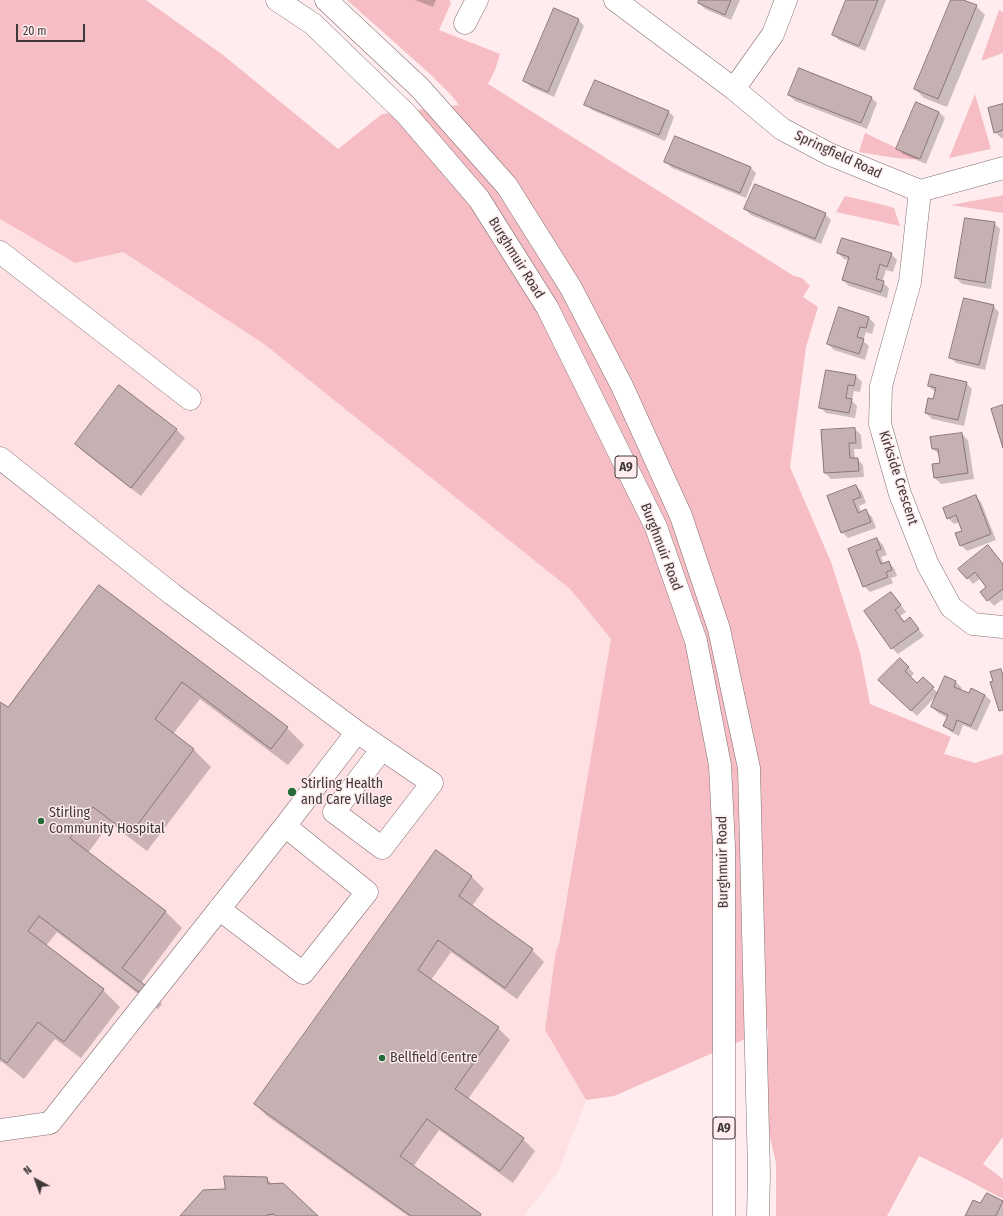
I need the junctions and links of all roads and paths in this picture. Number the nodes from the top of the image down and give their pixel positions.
1 (277, 0) edge
2 (326, 0) edge
3 (477, 0) edge
4 (615, 0) edge
5 (786, 0) edge
6 (465, 23) dead end
7 (734, 90) junction
8 (1003, 168) edge
9 (920, 191) junction
10 (0, 252) edge
11 (190, 399) dead end
12 (0, 458) edge
13 (1003, 627) edge
14 (357, 732) junction
15 (382, 749) junction
16 (285, 826) junction
17 (219, 909) junction
18 (0, 1130) edge
19 (724, 1216) edge
20 (758, 1216) edge

1 - 19 main road, Burghmuir Road / A9
2 - 20 main road, Burghmuir Road / A9
3 - 6 main road
4 - 7 main road, Springfield Road
5 - 7 main road
7 - 9 main road, Springfield Road
8 - 9 main road
9 - 13 main road, Kirkside Crescent
10 - 11 main road
12 - 14 main road
14 - 15 main road
14 - 16 main road
15 - 15 main road
16 - 17 main road
16 - 17 main road
17 - 18 main road

